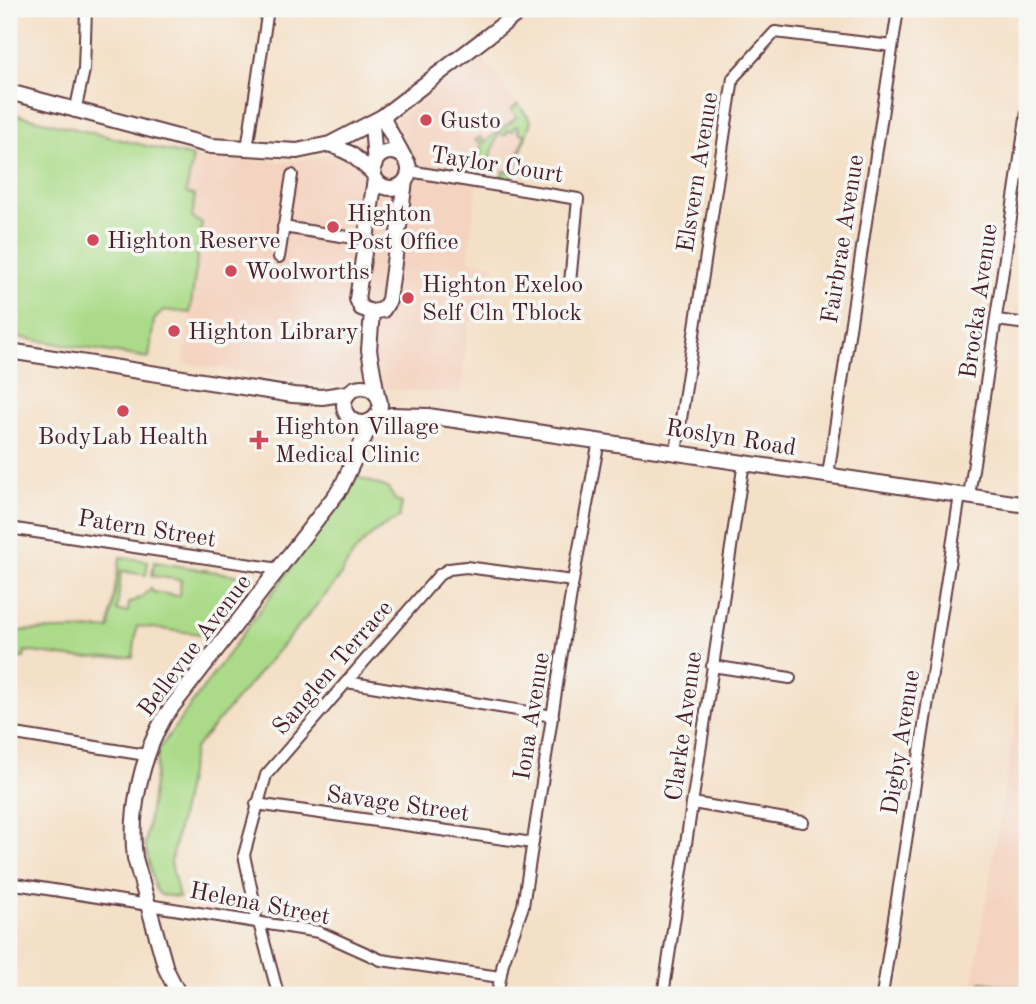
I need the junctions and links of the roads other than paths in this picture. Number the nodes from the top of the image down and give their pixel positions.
1 (86, 9) edge
2 (268, 9) edge
3 (523, 9) edge
4 (898, 9) edge
5 (892, 46) junction
6 (9, 92) edge
7 (9, 99) edge
8 (70, 111) junction
9 (1027, 112) edge
10 (377, 120) junction
11 (330, 144) junction
12 (247, 149) junction
13 (407, 171) junction
14 (375, 172) junction
15 (292, 175) dead end
16 (1022, 184) edge
17 (284, 227) junction
18 (367, 240) junction
19 (279, 257) dead end
20 (570, 284) dead end
21 (372, 312) junction
22 (997, 320) junction
23 (1027, 324) edge
24 (369, 350) junction
25 (9, 351) edge
26 (350, 392) junction
27 (293, 395) junction
28 (378, 396) junction
29 (347, 415) junction
30 (428, 415) junction
31 (373, 420) junction
32 (599, 440) junction
33 (676, 452) junction
34 (744, 463) junction
35 (352, 464) junction
36 (828, 475) junction
37 (965, 496) junction
38 (1027, 505) edge
39 (9, 527) edge
40 (279, 569) junction
41 (573, 581) junction
42 (712, 666) junction
43 (790, 678) dead end
44 (347, 682) junction
45 (553, 716) junction
46 (9, 733) edge
47 (146, 755) junction
48 (693, 803) junction
49 (256, 804) junction
50 (803, 822) dead end
51 (533, 843) junction
52 (9, 883) edge
53 (145, 904) junction
54 (257, 923) junction
55 (500, 977) junction
56 (277, 990) dead end
57 (179, 995) edge
58 (497, 995) edge
59 (663, 995) edge
60 (882, 995) edge

1 - 8 street
2 - 12 street
3 - 10 street
4 - 5 street, Fairbrae Avenue
5 - 33 street, Elsvern Avenue
5 - 36 street, Fairbrae Avenue
6 - 8 street
7 - 8 street
8 - 12 street
9 - 16 street, Brocka Avenue
10 - 11 street
10 - 13 street
10 - 14 street
11 - 12 street
11 - 14 street
13 - 14 street
13 - 14 street
13 - 20 street, Taylor Court
13 - 21 street
14 - 18 street
15 - 17 street
16 - 22 street, Brocka Avenue
17 - 18 street
17 - 19 street
18 - 21 street
21 - 24 street
22 - 23 street
22 - 37 street, Brocka Avenue
24 - 26 street
24 - 28 street
25 - 27 street, Roslyn Road
26 - 27 street, Roslyn Road
26 - 28 street, Roslyn Road
26 - 29 street
27 - 29 street, Roslyn Road
28 - 30 street, Roslyn Road
28 - 31 street
29 - 31 street, Roslyn Road
29 - 35 street, Bellevue Avenue
30 - 31 street, Roslyn Road
30 - 32 street, Roslyn Road
31 - 35 street, Bellevue Avenue
32 - 33 street, Roslyn Road
32 - 41 street, Iona Avenue
33 - 34 street, Roslyn Road
34 - 36 street, Roslyn Road
34 - 42 street, Clarke Avenue
35 - 40 street, Bellevue Avenue
36 - 37 street, Roslyn Road
37 - 38 street, Roslyn Road
37 - 60 street, Digby Avenue
39 - 40 street, Patern Street
40 - 47 street, Bellevue Avenue
41 - 44 street, Sanglen Terrace
41 - 45 street, Iona Avenue
42 - 43 street
42 - 48 street, Clarke Avenue
44 - 45 street
44 - 49 street, Sanglen Terrace
45 - 51 street, Iona Avenue
46 - 47 street
47 - 53 street, Bellevue Avenue
48 - 50 street
48 - 59 street, Clarke Avenue
49 - 51 street, Savage Street
49 - 54 street, Sanglen Terrace
51 - 55 street, Iona Avenue
52 - 53 street, Helena Street
53 - 54 street, Helena Street
53 - 57 street, Bellevue Avenue
54 - 55 street, Helena Street
54 - 56 street, Sanglen Terrace
55 - 58 street, Iona Avenue

